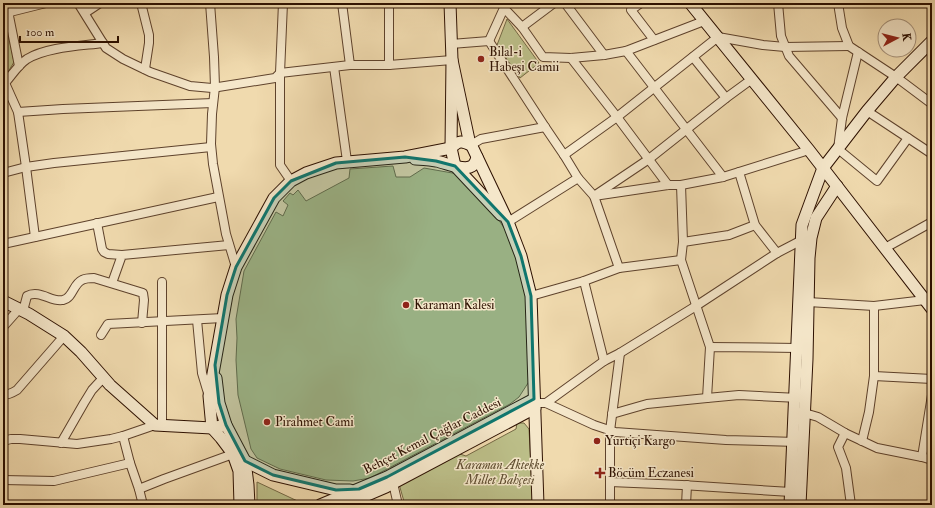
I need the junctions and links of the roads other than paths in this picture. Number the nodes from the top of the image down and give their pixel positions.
1 (46, 3) edge
2 (78, 3) edge
3 (100, 3) edge
4 (141, 3) edge
5 (210, 3) edge
6 (283, 3) edge
7 (342, 3) edge
8 (389, 3) edge
9 (450, 3) edge
10 (554, 3) edge
11 (565, 3) edge
12 (626, 3) edge
13 (641, 3) edge
14 (690, 3) edge
15 (778, 3) edge
16 (838, 3) edge
17 (504, 5) edge
18 (631, 10) junction
19 (85, 13) junction
20 (704, 21) junction
21 (522, 27) junction
22 (718, 37) junction
23 (654, 40) junction
24 (490, 41) junction
25 (932, 41) edge
26 (103, 43) junction
27 (452, 44) junction
28 (848, 46) junction
29 (785, 47) junction
30 (626, 52) junction
31 (858, 52) junction
32 (604, 55) junction
33 (693, 57) junction
34 (571, 58) junction
35 (452, 60) junction
36 (389, 65) junction
37 (19, 66) junction
38 (350, 66) junction
39 (334, 67) junction
40 (144, 69) junction
41 (280, 73) junction
42 (896, 77) junction
43 (752, 79) junction
44 (4, 84) edge
45 (215, 87) junction
46 (654, 87) junction
47 (726, 98) junction
48 (213, 103) junction
49 (932, 104) edge
50 (867, 111) junction
51 (18, 112) junction
52 (617, 117) junction
53 (842, 118) junction
54 (545, 127) junction
55 (687, 129) junction
56 (908, 138) junction
57 (471, 145) junction
58 (212, 147) junction
59 (451, 148) junction
60 (838, 149) junction
61 (809, 150) junction
62 (932, 154) edge
63 (564, 155) junction
64 (477, 156) junction
65 (405, 157) junction
66 (649, 159) junction
67 (347, 161) junction
68 (455, 166) junction
69 (26, 167) junction
70 (823, 168) junction
71 (739, 172) junction
72 (3, 173) edge
73 (723, 177) junction
74 (578, 178) junction
75 (291, 181) junction
76 (668, 185) junction
77 (681, 185) junction
78 (837, 186) junction
79 (594, 196) junction
80 (218, 197) junction
81 (508, 222) junction
82 (932, 222) edge
83 (97, 223) junction
84 (755, 225) junction
85 (35, 237) junction
86 (806, 239) junction
87 (683, 242) junction
88 (3, 244) edge
89 (229, 245) junction
90 (885, 248) junction
91 (777, 253) junction
92 (122, 255) junction
93 (681, 260) junction
94 (236, 266) junction
95 (619, 268) junction
96 (162, 282) dead end
97 (584, 282) junction
98 (112, 283) junction
99 (531, 296) junction
100 (3, 301) edge
101 (808, 302) junction
102 (929, 304) edge
103 (696, 306) junction
104 (874, 306) junction
105 (21, 310) junction
106 (223, 318) junction
107 (197, 320) junction
108 (142, 322) junction
109 (162, 322) junction
110 (3, 327) edge
111 (101, 335) dead end
112 (64, 336) junction
113 (710, 347) junction
114 (798, 348) junction
115 (620, 353) junction
116 (604, 361) junction
117 (215, 365) junction
118 (874, 376) junction
119 (104, 377) junction
120 (932, 380) edge
121 (3, 395) edge
122 (932, 395) edge
123 (210, 398) junction
124 (707, 398) junction
125 (800, 398) junction
126 (534, 403) junction
127 (546, 403) junction
128 (799, 412) junction
129 (612, 414) junction
130 (159, 425) junction
131 (226, 425) junction
132 (212, 428) junction
133 (610, 431) junction
134 (844, 433) junction
135 (123, 436) junction
136 (3, 441) edge
137 (862, 441) junction
138 (798, 442) junction
139 (61, 443) junction
140 (233, 454) junction
141 (922, 457) junction
142 (932, 460) edge
143 (245, 461) junction
144 (130, 463) junction
145 (3, 480) edge
146 (610, 482) junction
147 (393, 483) junction
148 (687, 485) junction
149 (139, 489) junction
150 (359, 489) junction
151 (791, 492) junction
152 (143, 505) edge
153 (240, 505) edge
154 (249, 505) edge
155 (320, 505) edge
156 (345, 505) edge
157 (398, 505) edge
158 (538, 505) edge
159 (610, 505) edge
160 (686, 505) edge
161 (790, 505) edge
162 (800, 505) edge
163 (852, 505) edge

1 - 37 street
2 - 19 street
3 - 19 street
4 - 40 street
5 - 45 street
6 - 41 street
7 - 38 street
8 - 36 street
9 - 27 main road
10 - 21 street
11 - 32 street
12 - 18 street
13 - 18 street
14 - 20 main road
15 - 29 street
16 - 28 street
17 - 21 street
17 - 24 street
18 - 23 street
19 - 26 street
20 - 22 main road
20 - 23 street
21 - 34 street
22 - 29 street
22 - 33 street
22 - 43 main road
23 - 30 street
24 - 27 street
24 - 54 street
25 - 42 main road
26 - 37 street
26 - 40 street
27 - 35 main road
28 - 29 street
28 - 31 street
29 - 53 street
30 - 32 street
30 - 46 street
31 - 42 street
31 - 53 street
32 - 34 street
33 - 46 street
33 - 47 street
34 - 52 street
35 - 36 street
35 - 57 main road
35 - 59 main road
36 - 38 street
37 - 44 street
38 - 39 street
39 - 41 street
39 - 67 street
40 - 45 street
41 - 45 street
41 - 75 street
42 - 49 street
42 - 50 main road
43 - 47 street
43 - 61 main road
44 - 51 street
45 - 48 street
46 - 52 street
46 - 55 street
47 - 55 street
48 - 51 street
48 - 58 street
50 - 56 street
50 - 60 main road
51 - 69 street
52 - 63 street
52 - 66 street
53 - 60 street
54 - 57 street
54 - 63 street
55 - 66 street
55 - 73 street
56 - 60 street
56 - 62 street
57 - 59 main road
57 - 64 main road
58 - 69 street
58 - 80 street
59 - 65 main road
59 - 68 main road
60 - 70 main road
61 - 70 main road
61 - 71 street
63 - 74 street
64 - 68 main road
64 - 81 main road
65 - 67 main road
65 - 68 main road
66 - 76 street
66 - 79 street
67 - 75 main road
68 - 81 main road
69 - 72 street
69 - 85 street
70 - 78 main road
70 - 86 main road
71 - 73 street
71 - 84 street
73 - 77 street
74 - 79 street
74 - 81 street
75 - 94 main road
76 - 77 street
76 - 79 street
77 - 87 street
78 - 86 main road
78 - 90 main road
79 - 95 street
80 - 83 street
80 - 89 street
81 - 99 main road
82 - 90 street
83 - 85 street
83 - 92 street
84 - 87 street
84 - 91 street
85 - 88 street
86 - 91 street
86 - 101 main road
86 - 114 main road
87 - 93 street
89 - 92 street
89 - 94 street
90 - 102 main road
91 - 103 street
92 - 98 street
93 - 95 street
93 - 103 street
94 - 106 main road
95 - 97 street
96 - 109 street
97 - 99 street
97 - 116 street
98 - 105 street
98 - 108 street
99 - 126 main road
100 - 105 main road
101 - 104 street
101 - 125 main road
102 - 104 street
103 - 113 street
103 - 115 street
104 - 118 street
105 - 110 street
105 - 112 main road
106 - 107 street
106 - 117 main road
107 - 109 street
107 - 123 street
108 - 109 street
108 - 111 street
109 - 130 street
112 - 119 main road
112 - 121 street
113 - 114 street
113 - 124 street
114 - 125 main road
115 - 116 street
115 - 129 street
116 - 127 street
117 - 123 main road
117 - 131 main road
118 - 120 street
118 - 137 street
119 - 130 main road
119 - 139 street
122 - 141 street
123 - 132 main road
124 - 125 street
124 - 129 street
125 - 128 main road
126 - 127 street
126 - 147 main road, Behçet Kemal Çağlar Caddesi
126 - 150 main road, Behçet Kemal Çağlar Caddesi
126 - 158 main road
127 - 133 street
128 - 134 street
128 - 138 main road
129 - 133 street
130 - 132 main road
130 - 135 street
131 - 132 main road
131 - 143 main road
132 - 140 main road
133 - 138 street
133 - 146 street
134 - 137 street
134 - 163 street
135 - 139 street
135 - 144 street
136 - 139 street
137 - 141 street
138 - 151 main road
138 - 162 main road
140 - 149 street
140 - 153 main road
141 - 142 street
143 - 150 main road
143 - 154 main road
144 - 145 street
144 - 149 street
146 - 148 street
146 - 159 street
147 - 156 main road, Behçet Kemal Çağlar Caddesi
147 - 157 street
148 - 151 street
148 - 160 street
149 - 152 street
150 - 155 main road, Behçet Kemal Çağlar Caddesi
151 - 161 main road

